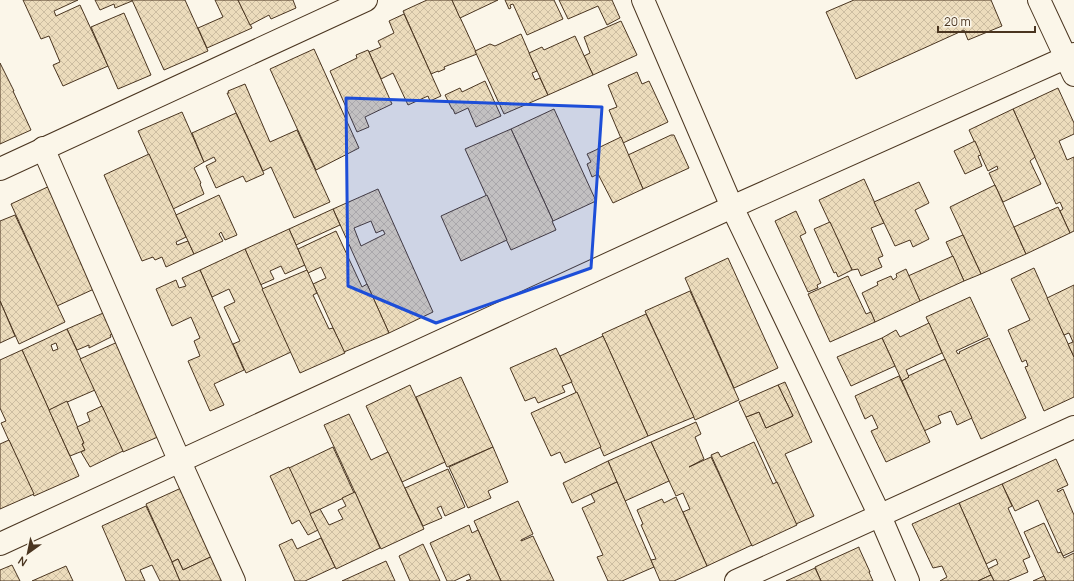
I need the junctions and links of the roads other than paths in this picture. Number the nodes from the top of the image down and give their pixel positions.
1 (366, 0) edge
2 (642, 0) edge
3 (1039, 0) edge
4 (1071, 62) edge
5 (43, 148) junction
6 (0, 168) edge
7 (732, 208) junction
8 (1074, 427) edge
9 (180, 462) junction
10 (880, 516) junction
11 (0, 544) edge
12 (234, 581) edge
13 (736, 581) edge
14 (908, 581) edge

1 - 5 street
2 - 7 street
3 - 4 street
4 - 7 street
5 - 6 street
5 - 9 street
7 - 9 street
7 - 10 street
8 - 10 street
9 - 11 street
9 - 12 street
10 - 13 street
10 - 14 street

